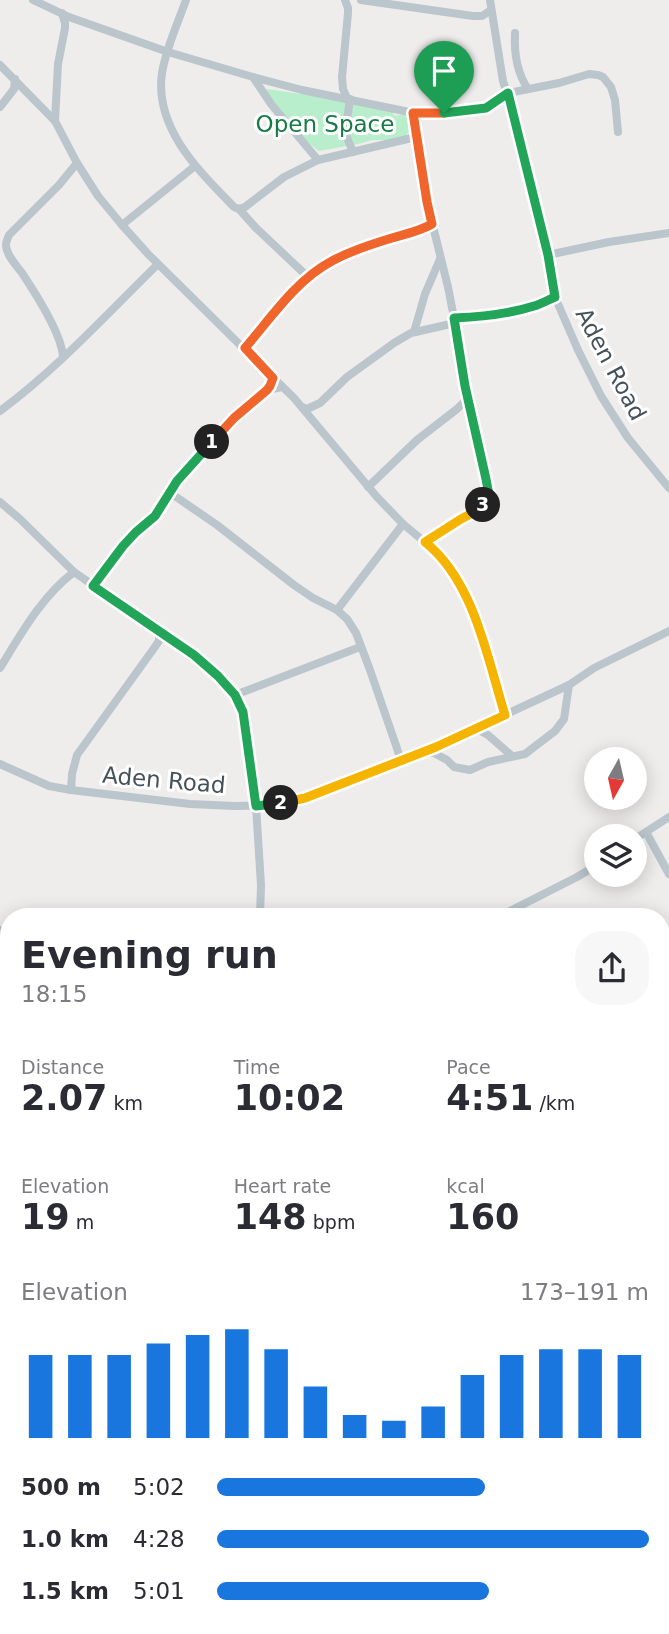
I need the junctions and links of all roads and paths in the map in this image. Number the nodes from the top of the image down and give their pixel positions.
1 (33, 0) edge
2 (186, 0) edge
3 (345, 0) edge
4 (361, 0) edge
5 (489, 0) edge
6 (491, 10) junction
7 (62, 13) junction
8 (515, 33) dead end
9 (168, 52) junction
10 (0, 65) edge
11 (253, 77) junction
12 (15, 79) junction
13 (528, 89) junction
14 (508, 93) junction
15 (348, 98) junction
16 (0, 107) edge
17 (413, 113) junction
18 (55, 121) junction
19 (618, 132) dead end
20 (416, 137) junction
21 (353, 152) junction
22 (318, 160) junction
23 (77, 163) junction
24 (195, 166) junction
25 (239, 209) junction
26 (432, 224) junction
27 (121, 225) junction
28 (669, 233) edge
29 (3, 241) edge
30 (548, 255) junction
31 (441, 258) junction
32 (159, 264) junction
33 (308, 277) junction
34 (555, 297) junction
35 (455, 320) junction
36 (414, 332) junction
37 (245, 348) junction
38 (62, 356) junction
39 (273, 378) junction
40 (282, 387) junction
41 (267, 390) junction
42 (468, 398) junction
43 (320, 403) junction
44 (302, 407) junction
45 (0, 411) edge
46 (313, 420) junction
47 (368, 487) junction
48 (669, 488) edge
49 (169, 492) junction
50 (0, 502) edge
51 (402, 524) junction
52 (425, 542) junction
53 (74, 572) junction
54 (93, 586) junction
55 (337, 610) junction
56 (159, 630) junction
57 (669, 631) edge
58 (360, 647) junction
59 (0, 668) edge
60 (569, 685) junction
61 (235, 695) junction
62 (505, 715) junction
63 (475, 728) junction
64 (423, 752) junction
65 (512, 756) junction
66 (401, 760) junction
67 (0, 764) edge
68 (71, 790) junction
69 (256, 806) junction
70 (669, 817) edge
71 (647, 831) edge
72 (647, 834) edge
73 (584, 873) edge
74 (669, 874) edge
75 (260, 908) edge
76 (516, 908) edge

1 - 7 street
2 - 9 street
3 - 15 street
4 - 6 street
5 - 6 street, Aden Road
6 - 14 street, Aden Road
7 - 9 street
7 - 18 street
8 - 13 street
9 - 11 street
9 - 24 street
10 - 12 street
11 - 15 street
11 - 22 street
12 - 16 street
12 - 18 street
13 - 14 street
13 - 19 street
14 - 17 street
14 - 30 street, Aden Road
15 - 17 street
15 - 21 street
17 - 20 street
18 - 23 street
20 - 21 street
20 - 26 street
21 - 22 street
22 - 25 street
23 - 27 street
23 - 29 street
24 - 25 street
24 - 27 street
25 - 33 street
26 - 31 street
26 - 33 street
27 - 32 street
28 - 30 street
29 - 38 street
30 - 34 street, Aden Road
31 - 35 street
31 - 36 street
32 - 37 street
32 - 38 street
33 - 37 street
34 - 35 street
34 - 48 street, Aden Road
35 - 36 street
35 - 42 street
36 - 43 street
37 - 39 street
38 - 45 street
39 - 40 street
39 - 41 street
40 - 41 street
40 - 44 street
41 - 49 street
42 - 47 street
42 - 52 street
43 - 44 street
43 - 46 street
44 - 46 street
46 - 47 street
47 - 51 street
49 - 54 street
49 - 55 street
50 - 53 street
51 - 52 street
51 - 55 street
52 - 62 street
53 - 54 street
53 - 59 street
54 - 56 street
55 - 58 street
56 - 61 street
56 - 68 street
57 - 60 street, Aden Road
58 - 61 street
58 - 66 street
60 - 62 street, Aden Road
60 - 65 street
61 - 69 street
62 - 63 street, Aden Road
63 - 64 street, Aden Road
63 - 65 street
64 - 65 street
64 - 66 street, Aden Road
66 - 69 street, Aden Road
67 - 68 street, Aden Road
68 - 69 street, Aden Road
69 - 75 street
70 - 71 street
72 - 74 street
73 - 76 street

